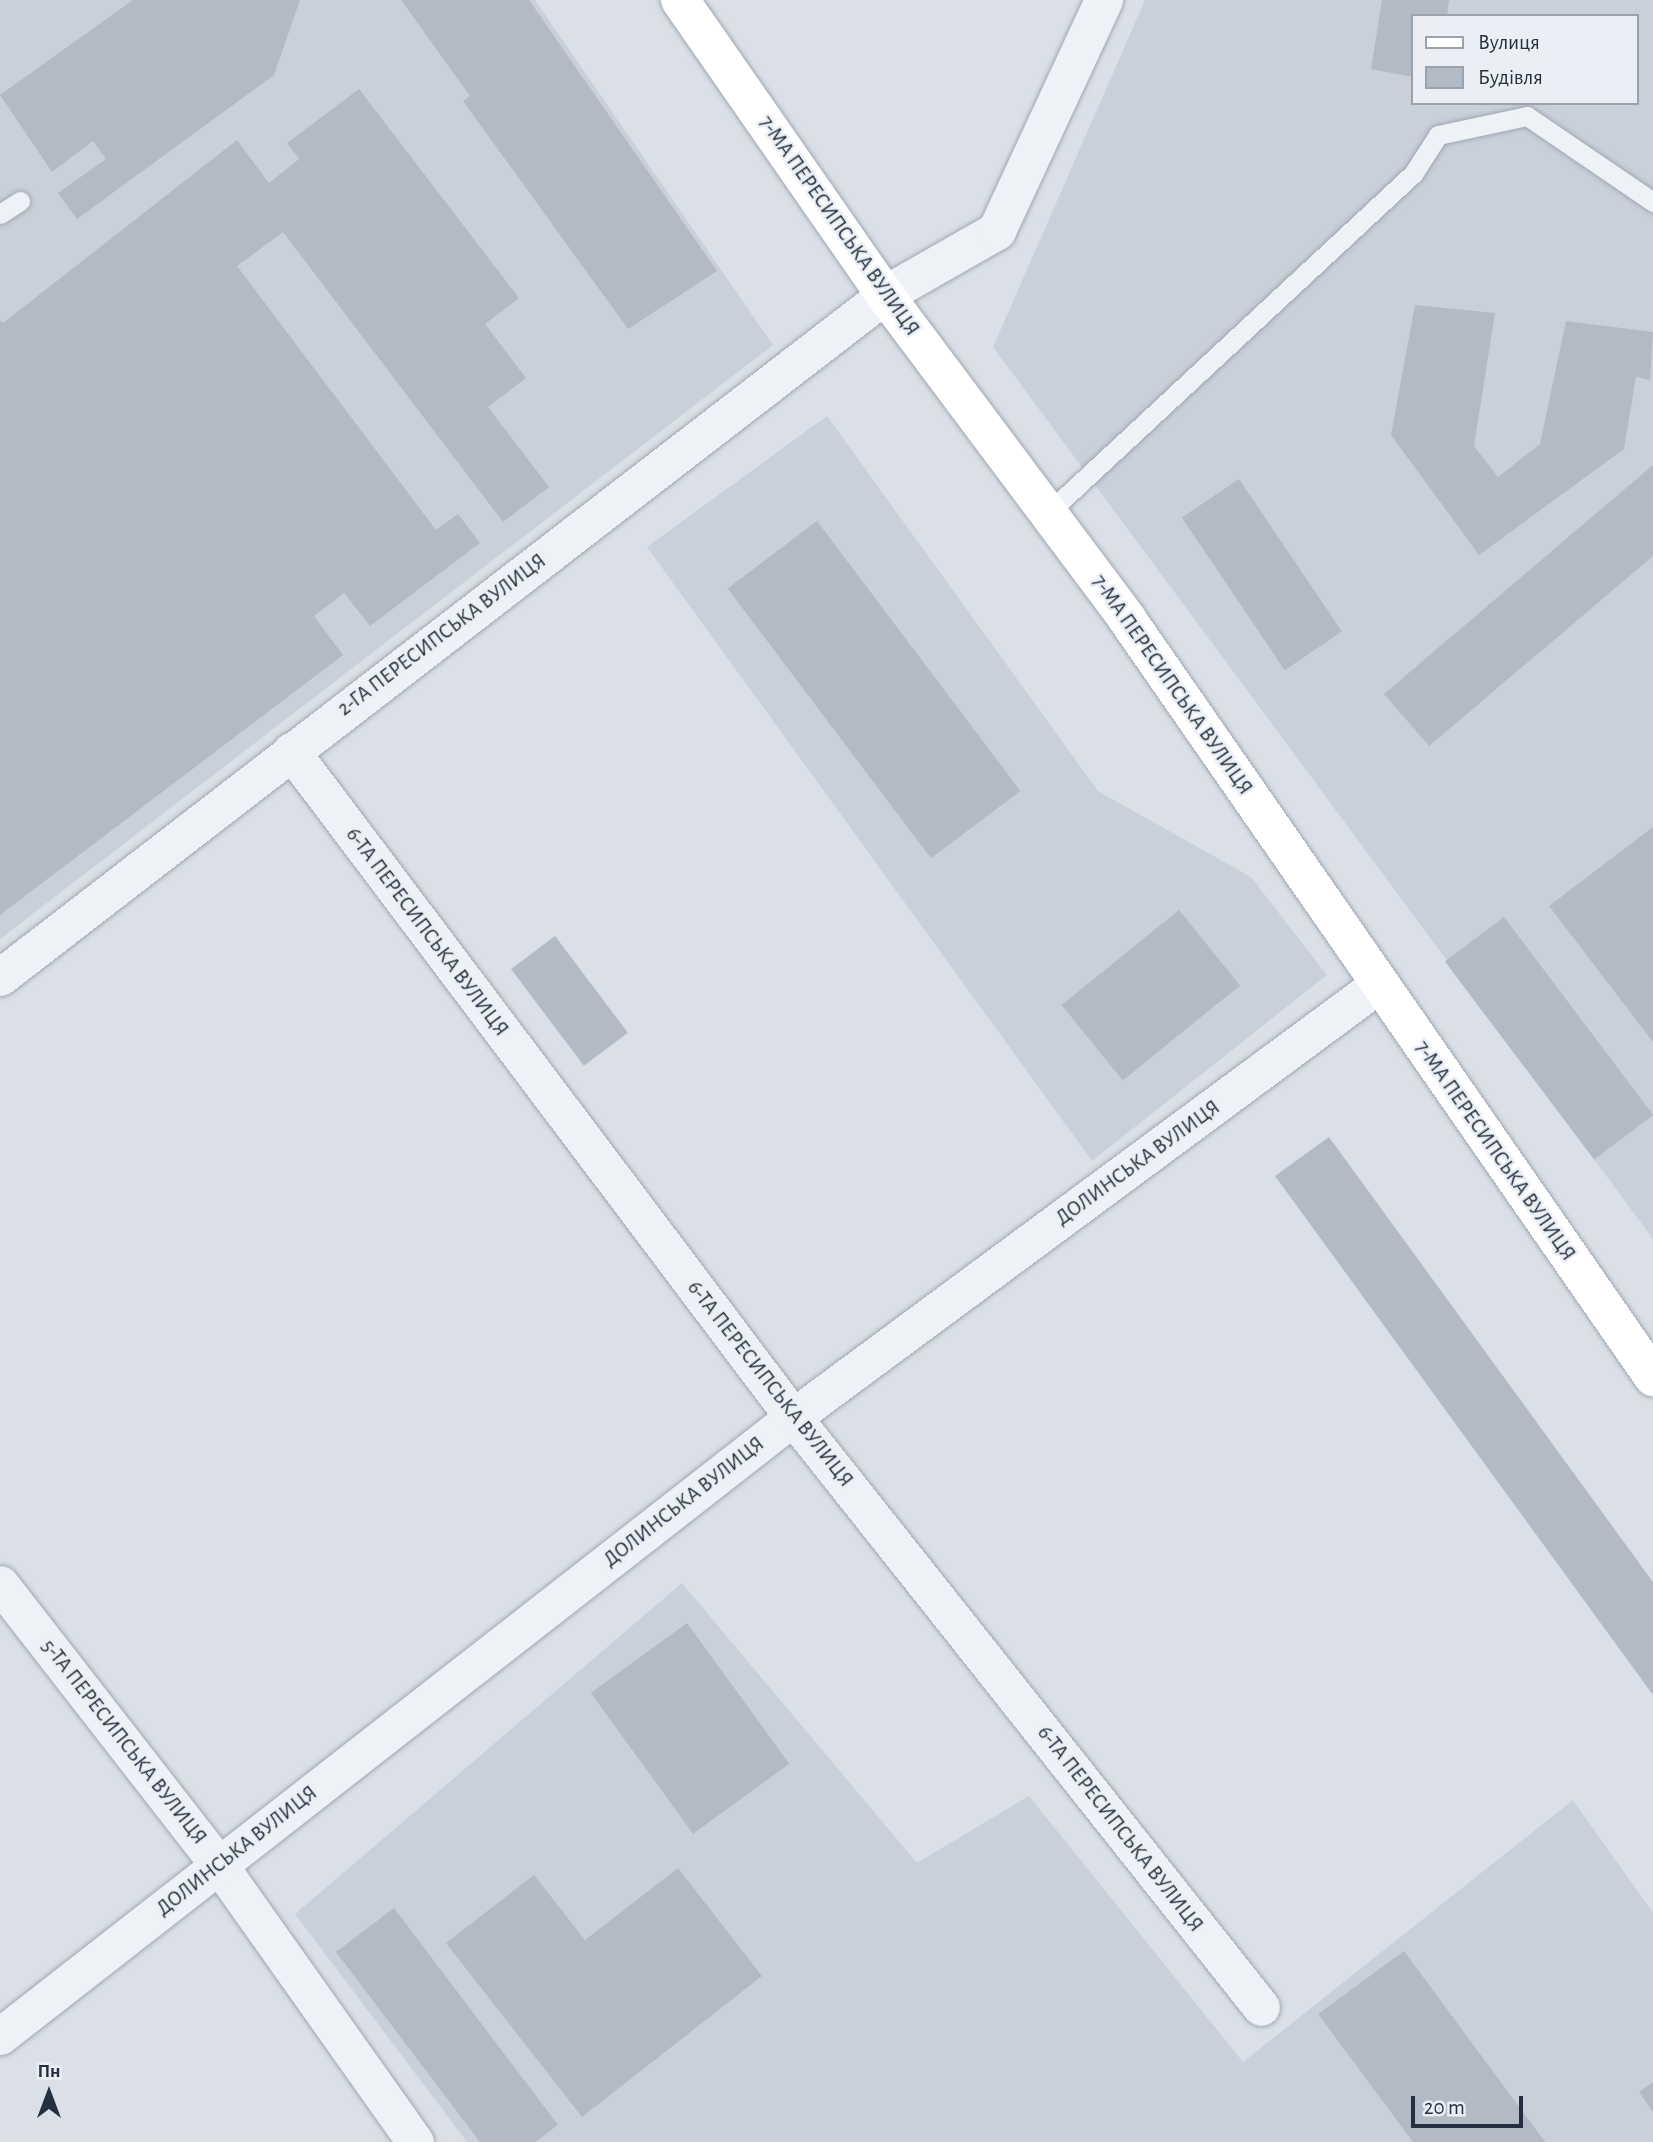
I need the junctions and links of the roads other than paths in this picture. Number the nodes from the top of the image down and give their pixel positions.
1 (680, 0) edge
2 (1104, 0) edge
3 (20, 201) dead end
4 (1653, 202) edge
5 (0, 214) edge
6 (885, 295) junction
7 (1049, 512) junction
8 (291, 751) junction
9 (0, 977) edge
10 (1379, 984) junction
11 (1653, 1377) edge
12 (793, 1417) junction
13 (0, 1584) edge
14 (219, 1865) junction
15 (1261, 2007) dead end
16 (0, 2036) edge
17 (415, 2142) edge

1 - 6 main road, 7-МА ПЕРЕСИПСЬКА ВУЛИЦЯ
2 - 6 street
3 - 5 lane
4 - 7 lane
6 - 7 main road, 7-МА ПЕРЕСИПСЬКА ВУЛИЦЯ
6 - 8 street, 2-ГА ПЕРЕСИПСЬКА ВУЛИЦЯ
7 - 10 main road, 7-МА ПЕРЕСИПСЬКА ВУЛИЦЯ
8 - 9 street, 2-ГА ПЕРЕСИПСЬКА ВУЛИЦЯ
8 - 12 street, 6-ТА ПЕРЕСИПСЬКА ВУЛИЦЯ
10 - 11 main road, 7-МА ПЕРЕСИПСЬКА ВУЛИЦЯ
10 - 12 street, ДОЛИНСЬКА ВУЛИЦЯ
12 - 14 street, ДОЛИНСЬКА ВУЛИЦЯ
12 - 15 street, 6-ТА ПЕРЕСИПСЬКА ВУЛИЦЯ
13 - 14 street, 5-ТА ПЕРЕСИПСЬКА ВУЛИЦЯ
14 - 16 street, ДОЛИНСЬКА ВУЛИЦЯ
14 - 17 street, 5-ТА ПЕРЕСИПСЬКА ВУЛИЦЯ

